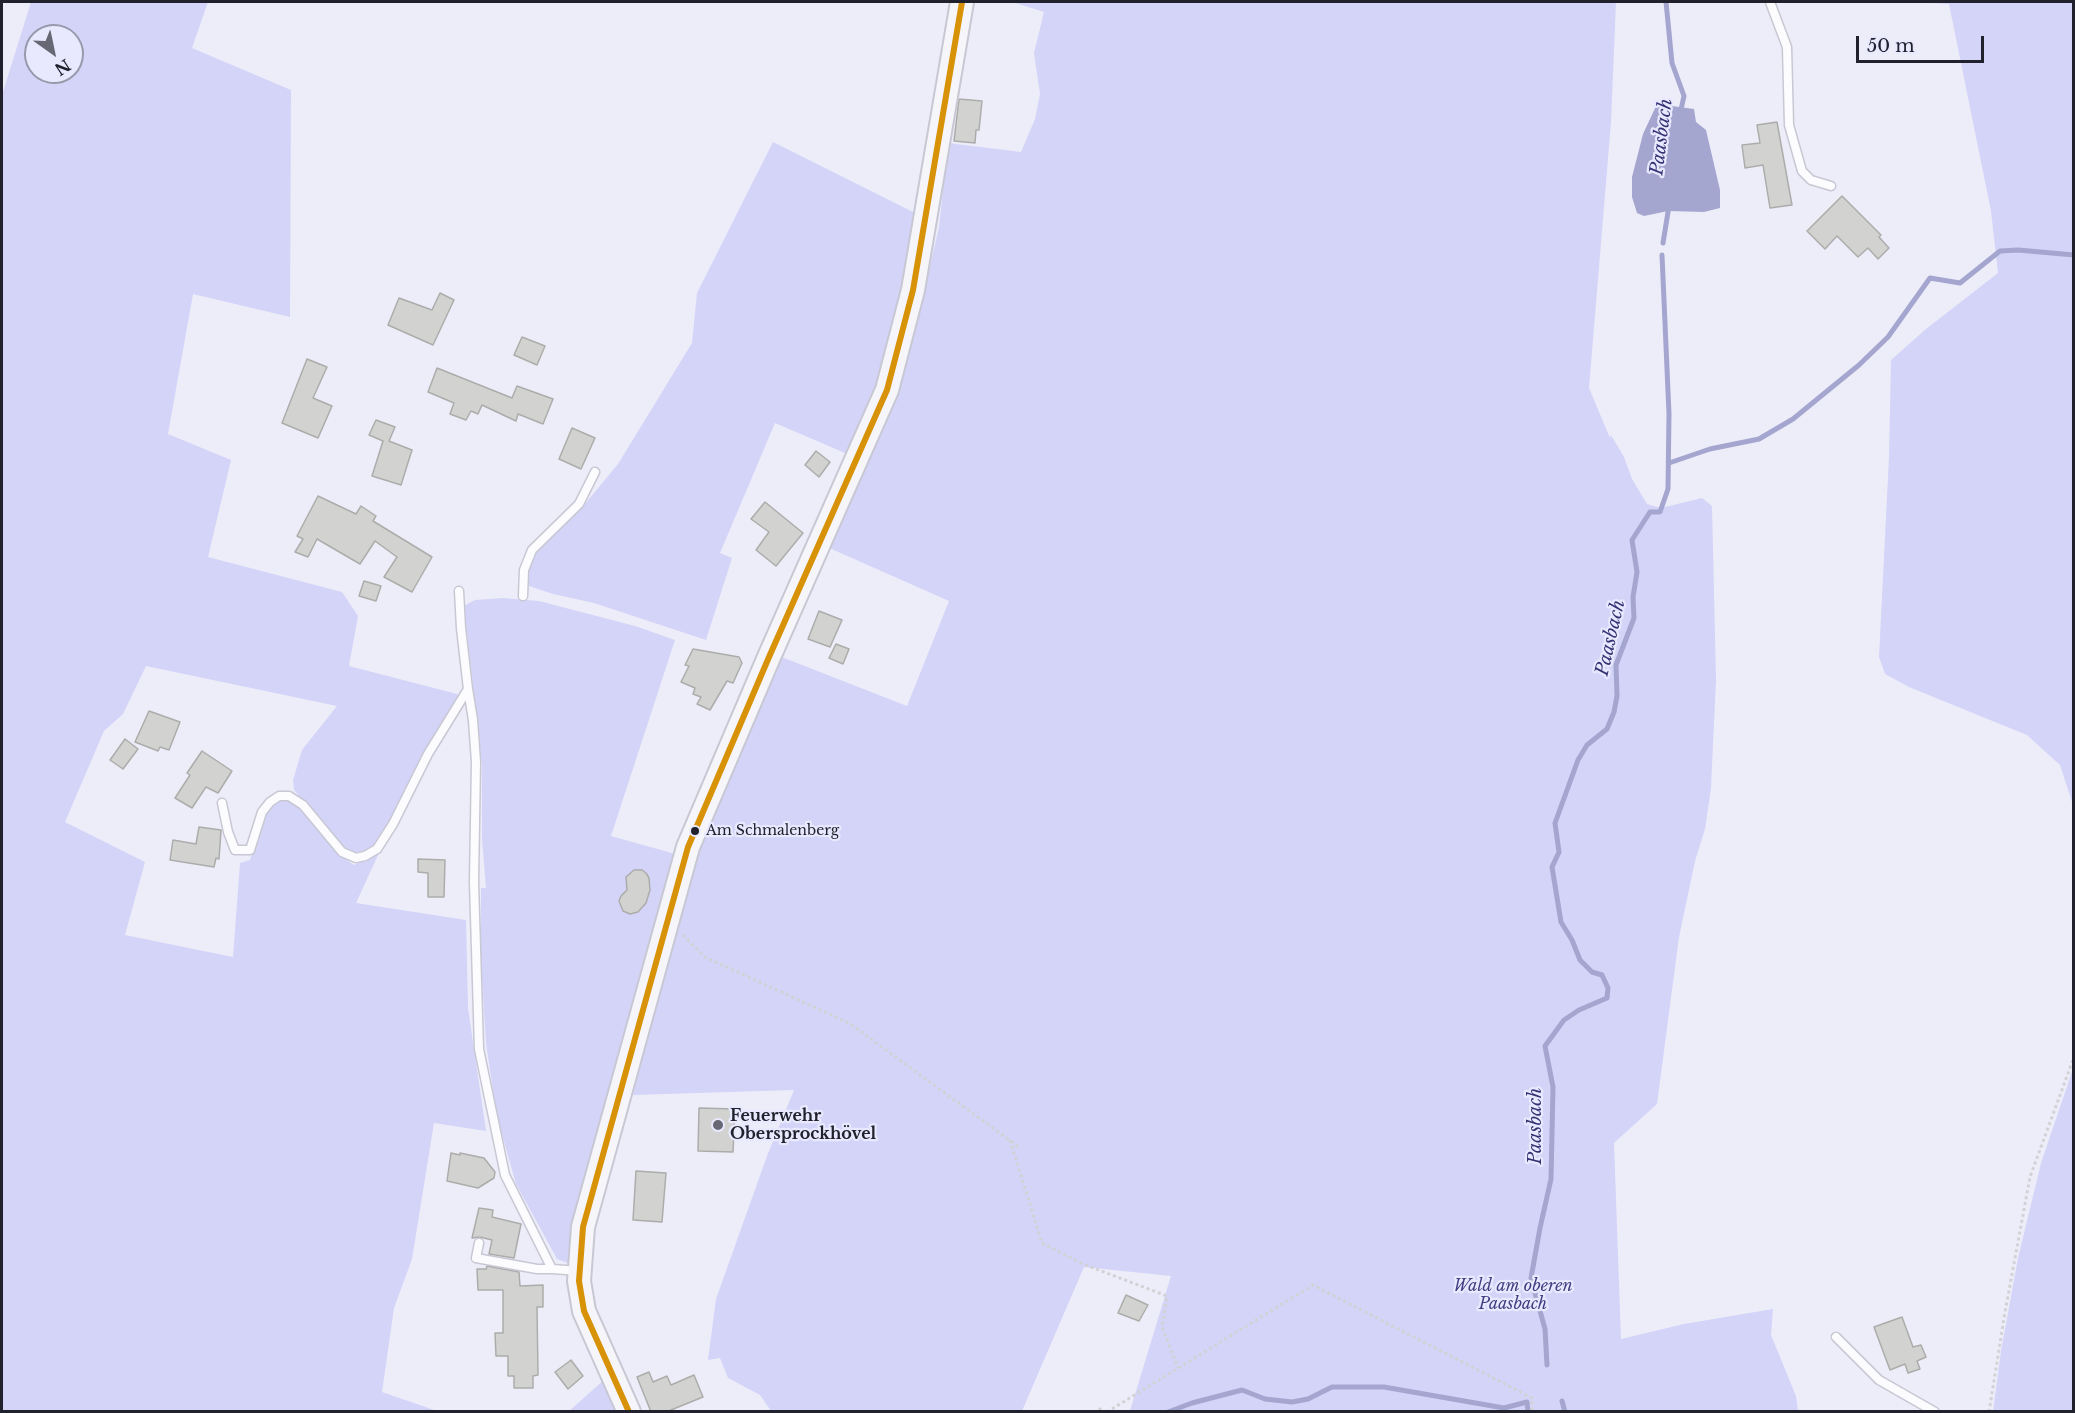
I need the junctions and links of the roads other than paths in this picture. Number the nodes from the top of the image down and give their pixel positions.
1 (962, 2) edge
2 (1770, 2) edge
3 (1831, 186) dead end
4 (595, 472) dead end
5 (459, 591) dead end
6 (523, 596) dead end
7 (468, 689) junction
8 (222, 803) dead end
9 (479, 1243) dead end
10 (552, 1269) junction
11 (580, 1271) junction
12 (1836, 1337) dead end
13 (629, 1412) edge
14 (1935, 1412) edge

1 - 11 street
2 - 3 lane
4 - 6 lane
5 - 7 lane
7 - 8 lane
7 - 10 lane
9 - 10 lane
10 - 11 lane
11 - 13 street
12 - 14 lane

